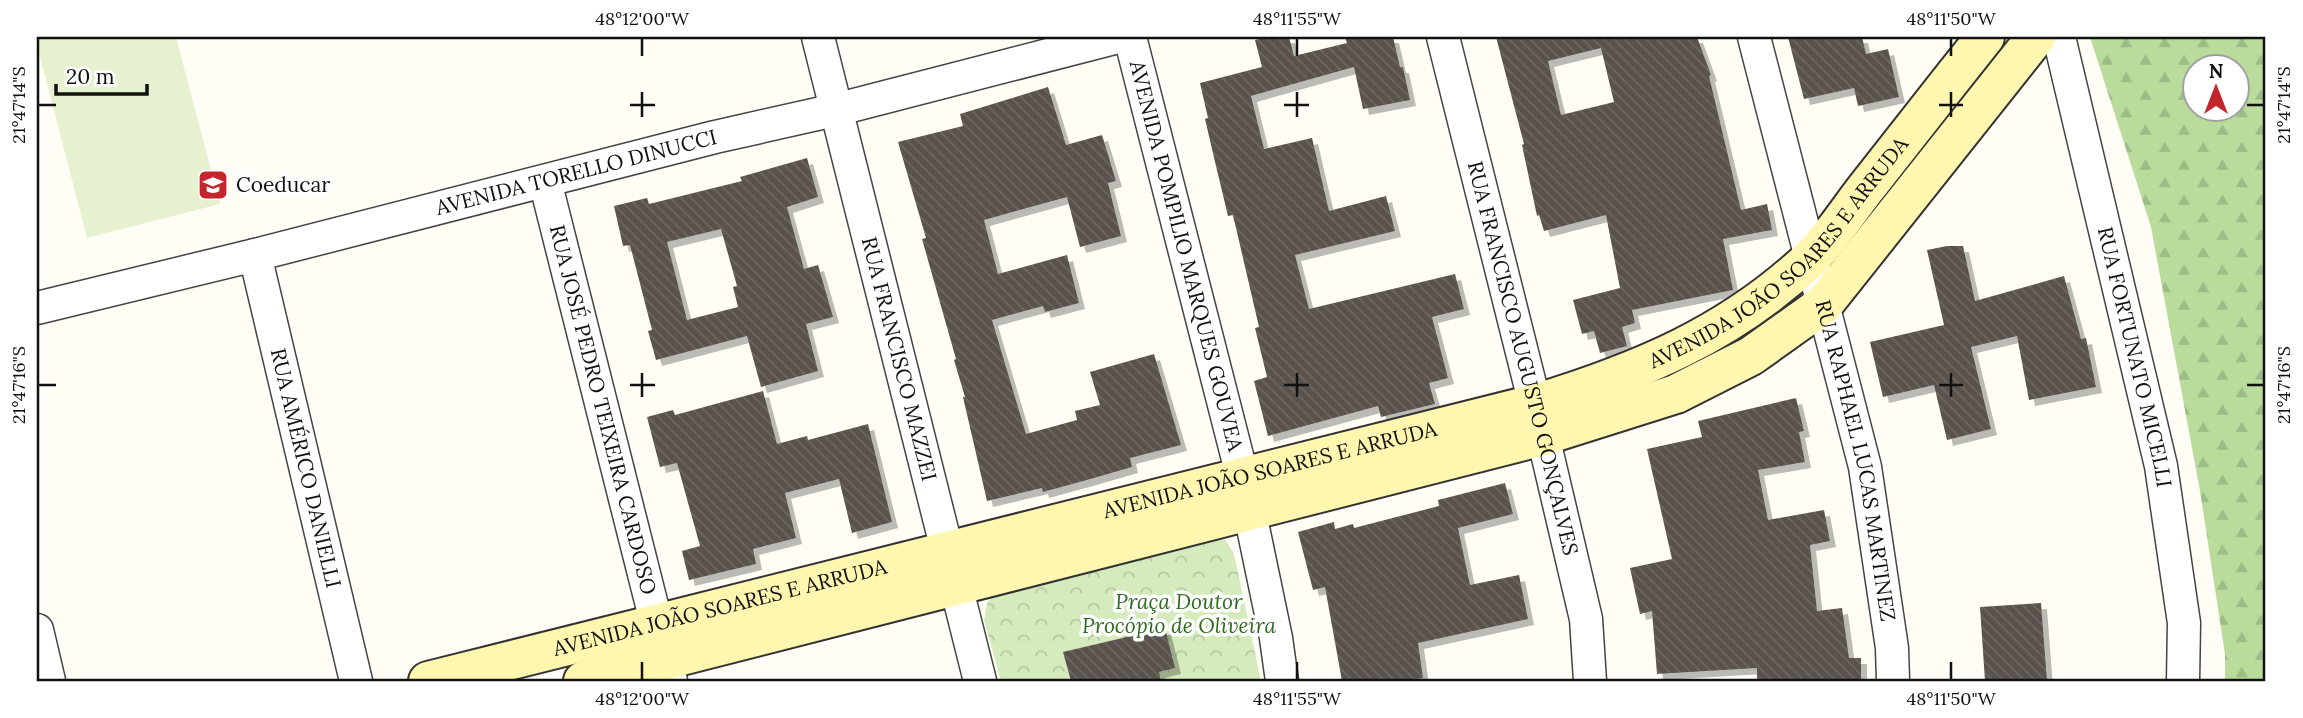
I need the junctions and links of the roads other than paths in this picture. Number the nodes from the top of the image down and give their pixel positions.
1 (818, 37) edge
2 (1118, 37) edge
3 (1130, 37) edge
4 (1443, 37) edge
5 (1754, 37) edge
6 (1985, 37) edge
7 (2036, 37) edge
8 (2059, 37) edge
9 (835, 110) junction
10 (545, 181) junction
11 (255, 256) junction
12 (1812, 257) junction
13 (1824, 304) junction
14 (37, 308) edge
15 (1539, 420) junction
16 (1246, 492) junction
17 (951, 568) junction
18 (37, 630) edge
19 (665, 655) edge
20 (49, 681) edge
21 (356, 681) edge
22 (428, 681) edge
23 (583, 681) edge
24 (980, 681) edge
25 (1282, 681) edge
26 (1590, 681) edge
27 (1893, 681) edge
28 (2183, 681) edge

1 - 9 street, RUA FRANCISCO MAZZEI
2 - 9 street, AVENIDA TORELLO DINUCCI
3 - 16 street, AVENIDA POMPILIO MARQUES GOUVEA
4 - 15 street, RUA FRANCISCO AUGUSTO GONÇALVES
5 - 12 street, RUA RAPHAEL LUCAS MARTINEZ
6 - 12 street, AVENIDA JOÃO SOARES E ARRUDA
7 - 13 street, AVENIDA JOÃO SOARES E ARRUDA
8 - 28 street, RUA FORTUNATO MICELLI
9 - 10 street, AVENIDA TORELLO DINUCCI
9 - 17 street, RUA FRANCISCO MAZZEI
10 - 11 street, AVENIDA TORELLO DINUCCI
10 - 19 street, RUA JOSÉ PEDRO TEIXEIRA CARDOSO
11 - 14 street, AVENIDA TORELLO DINUCCI
11 - 21 street, RUA AMÉRICO DANIELLI
12 - 13 street, RUA RAPHAEL LUCAS MARTINEZ
12 - 15 street, AVENIDA JOÃO SOARES E ARRUDA
13 - 15 street, AVENIDA JOÃO SOARES E ARRUDA
13 - 27 street, RUA RAPHAEL LUCAS MARTINEZ
15 - 16 street, AVENIDA JOÃO SOARES E ARRUDA
15 - 26 street, RUA FRANCISCO AUGUSTO GONÇALVES
16 - 17 street, AVENIDA JOÃO SOARES E ARRUDA
16 - 25 street, AVENIDA POMPILIO MARQUES GOUVEA
17 - 19 street, AVENIDA JOÃO SOARES E ARRUDA
17 - 24 street, RUA FRANCISCO MAZZEI
18 - 20 street
19 - 22 street, AVENIDA JOÃO SOARES E ARRUDA
19 - 23 street, AVENIDA JOÃO SOARES E ARRUDA

